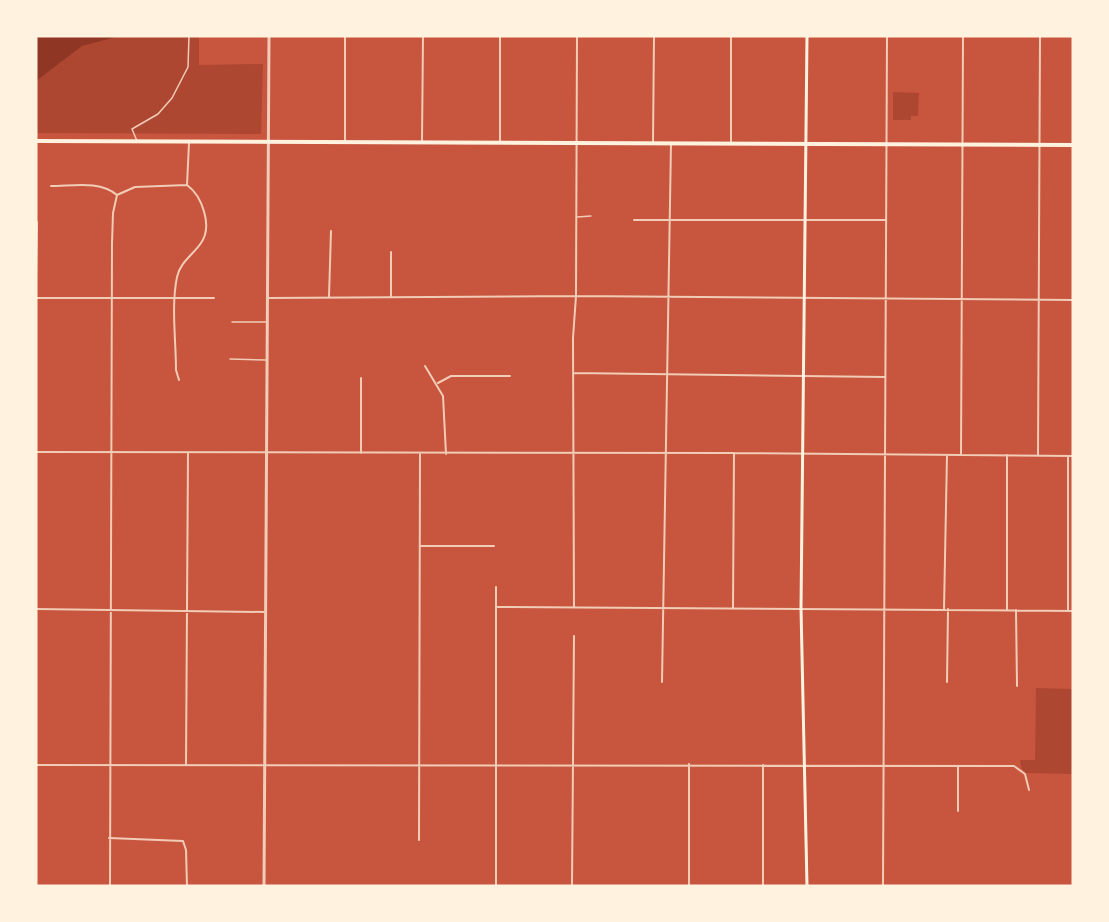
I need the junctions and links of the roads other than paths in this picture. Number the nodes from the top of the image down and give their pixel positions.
1 (189, 36) edge
2 (269, 36) edge
3 (345, 36) edge
4 (423, 36) edge
5 (500, 36) edge
6 (577, 36) edge
7 (654, 36) edge
8 (731, 36) edge
9 (807, 36) edge
10 (887, 36) edge
11 (963, 36) edge
12 (1040, 36) edge
13 (36, 141) edge
14 (137, 141) junction
15 (189, 142) junction
16 (268, 142) junction
17 (345, 142) junction
18 (422, 142) junction
19 (500, 143) junction
20 (577, 143) junction
21 (653, 143) junction
22 (670, 143) junction
23 (731, 144) junction
24 (806, 144) junction
25 (886, 144) junction
26 (963, 144) junction
27 (1040, 144) junction
28 (1073, 145) edge
29 (187, 185) junction
30 (51, 186) dead end
31 (117, 195) junction
32 (591, 216) dead end
33 (577, 217) junction
34 (634, 220) dead end
35 (670, 220) junction
36 (806, 220) junction
37 (885, 220) junction
38 (37, 222) edge
39 (331, 231) dead end
40 (391, 252) dead end
41 (36, 281) edge
42 (576, 296) junction
43 (329, 297) junction
44 (391, 297) junction
45 (670, 297) junction
46 (36, 298) edge
47 (113, 298) junction
48 (176, 298) junction
49 (214, 298) dead end
50 (268, 298) junction
51 (803, 298) junction
52 (885, 298) junction
53 (961, 299) junction
54 (1038, 300) junction
55 (1073, 300) edge
56 (232, 322) dead end
57 (267, 322) junction
58 (230, 359) dead end
59 (267, 360) junction
60 (425, 366) dead end
61 (574, 373) junction
62 (668, 374) junction
63 (803, 375) junction
64 (510, 376) dead end
65 (885, 377) junction
66 (362, 378) dead end
67 (178, 380) dead end
68 (438, 383) junction
69 (36, 453) edge
70 (110, 453) junction
71 (188, 453) junction
72 (667, 453) junction
73 (734, 453) junction
74 (802, 453) junction
75 (266, 454) junction
76 (361, 454) junction
77 (420, 454) junction
78 (446, 454) junction
79 (575, 454) junction
80 (884, 454) junction
81 (947, 455) junction
82 (961, 455) junction
83 (1007, 455) junction
84 (1038, 456) junction
85 (1068, 456) junction
86 (1073, 456) edge
87 (420, 546) junction
88 (494, 546) dead end
89 (496, 587) dead end
90 (496, 607) junction
91 (574, 608) junction
92 (801, 608) junction
93 (36, 609) edge
94 (110, 609) junction
95 (187, 609) junction
96 (663, 609) junction
97 (733, 609) junction
98 (883, 609) junction
99 (946, 609) junction
100 (1007, 610) junction
101 (1016, 610) junction
102 (1068, 611) junction
103 (1073, 611) edge
104 (264, 612) junction
105 (574, 636) dead end
106 (662, 682) dead end
107 (947, 682) dead end
108 (1017, 686) dead end
109 (109, 764) junction
110 (573, 764) junction
111 (689, 764) junction
112 (806, 764) junction
113 (882, 764) junction
114 (36, 765) edge
115 (419, 765) junction
116 (496, 765) junction
117 (763, 765) junction
118 (186, 766) junction
119 (264, 766) junction
120 (958, 766) junction
121 (1029, 790) dead end
122 (958, 811) dead end
123 (109, 838) junction
124 (419, 840) dead end
125 (110, 886) edge
126 (187, 886) edge
127 (264, 886) edge
128 (495, 886) edge
129 (572, 886) edge
130 (689, 886) edge
131 (763, 886) edge
132 (807, 886) edge
133 (883, 886) edge

1 - 14 lane
2 - 16 street
3 - 17 street
4 - 18 street
5 - 19 street
6 - 20 street
7 - 21 street
8 - 23 street
9 - 24 main road
10 - 25 street
11 - 26 street
12 - 27 street
13 - 14 main road
14 - 15 main road
15 - 16 main road
15 - 29 street
16 - 17 main road
16 - 50 street
17 - 18 main road
18 - 19 main road
19 - 20 main road
20 - 21 main road
20 - 33 street
21 - 22 main road
22 - 23 main road
22 - 35 street
23 - 24 main road
24 - 25 main road
24 - 36 main road
25 - 26 main road
25 - 37 street
26 - 27 main road
26 - 53 street
27 - 28 main road
27 - 54 street
29 - 31 street
29 - 48 street
30 - 31 street
31 - 47 street
32 - 33 lane
33 - 42 street
34 - 35 street
35 - 36 street
35 - 45 street
36 - 37 street
36 - 51 main road
37 - 52 street
38 - 41 street
39 - 43 street
40 - 44 street
42 - 44 street
42 - 45 street
42 - 61 street
43 - 44 street
43 - 50 street
45 - 51 street
45 - 62 street
46 - 47 street
47 - 48 street
47 - 70 street
48 - 49 street
48 - 67 street
50 - 57 street
51 - 52 street
51 - 63 main road
52 - 53 street
52 - 65 street
53 - 54 street
53 - 82 street
54 - 55 street
54 - 84 street
56 - 57 lane
57 - 59 street
58 - 59 lane
59 - 75 street
60 - 68 street
61 - 62 street
61 - 79 street
62 - 63 street
62 - 72 street
63 - 65 street
63 - 74 main road
64 - 68 street
65 - 80 street
66 - 76 street
68 - 78 street
69 - 70 street
70 - 71 street
70 - 94 street
71 - 75 street
71 - 95 street
72 - 73 street
72 - 79 street
72 - 96 street
73 - 74 street
73 - 97 street
74 - 80 street
74 - 92 main road
75 - 76 street
75 - 104 street
76 - 77 street
77 - 78 street
77 - 87 street
78 - 79 street
79 - 91 street
80 - 81 street
80 - 98 street
81 - 82 street
81 - 99 street
82 - 83 street
83 - 84 street
83 - 100 street
84 - 85 street
85 - 86 street
85 - 102 street
87 - 88 street
87 - 115 street
89 - 90 street
90 - 91 street
90 - 116 street
91 - 96 street
92 - 97 street
92 - 98 street
92 - 112 main road
93 - 94 street
94 - 95 street
94 - 109 street
95 - 104 street
95 - 118 street
96 - 97 street
96 - 106 street
98 - 99 street
98 - 113 street
99 - 100 street
99 - 107 street
100 - 101 street
101 - 102 street
101 - 108 street
102 - 103 street
104 - 119 street
105 - 110 street
109 - 114 street
109 - 118 street
109 - 123 street
110 - 111 street
110 - 116 street
110 - 129 street
111 - 117 street
111 - 130 street
112 - 113 street
112 - 117 street
112 - 132 main road
113 - 120 street
113 - 133 street
115 - 116 street
115 - 119 street
115 - 124 street
116 - 128 street
117 - 131 street
118 - 119 street
119 - 127 street
120 - 121 street
120 - 122 street
123 - 125 street
123 - 126 street

